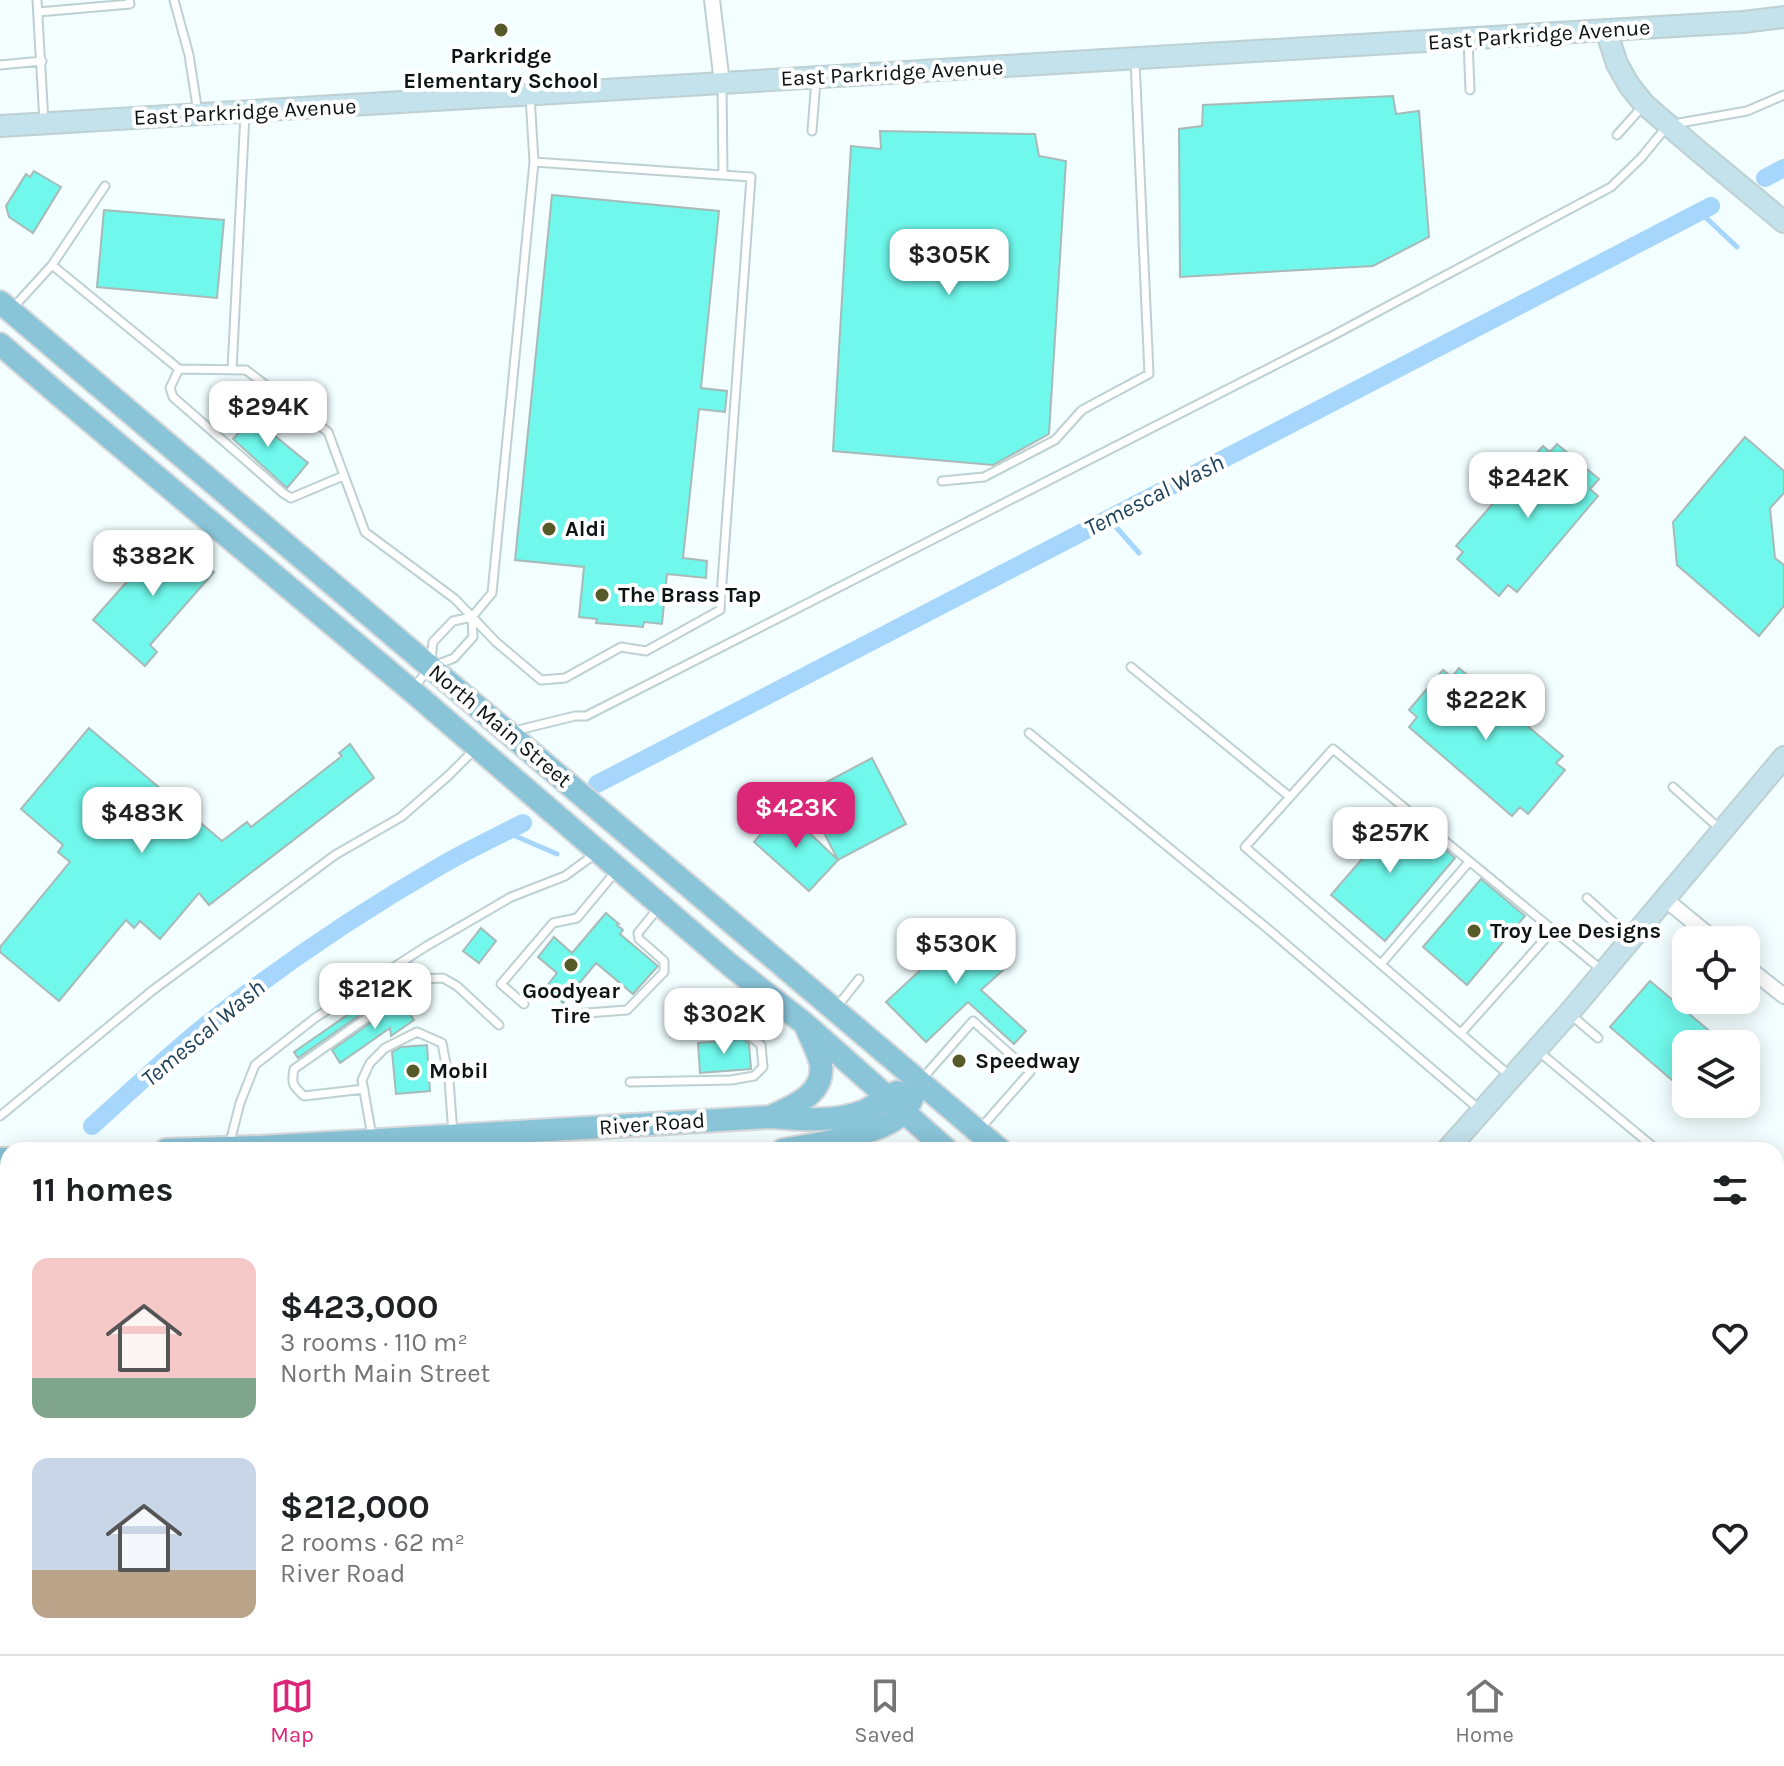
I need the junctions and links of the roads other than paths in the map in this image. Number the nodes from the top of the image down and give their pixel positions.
1 (37, 0) edge
2 (129, 0) edge
3 (174, 0) edge
4 (712, 0) edge
5 (38, 12) junction
6 (1784, 17) edge
7 (1606, 30) junction
8 (1468, 40) junction
9 (1135, 59) junction
10 (42, 61) junction
11 (0, 65) edge
12 (816, 78) junction
13 (722, 83) junction
14 (1470, 90) dead end
15 (530, 95) junction
16 (1784, 95) edge
17 (1644, 104) junction
18 (245, 112) junction
19 (198, 115) junction
20 (44, 124) junction
21 (1668, 125) junction
22 (0, 126) edge
23 (812, 131) dead end
24 (1617, 135) dead end
25 (534, 162) junction
26 (723, 175) junction
27 (105, 186) dead end
28 (1784, 222) edge
29 (52, 265) junction
30 (5, 306) edge
31 (0, 344) edge
32 (179, 369) junction
33 (232, 370) junction
34 (343, 476) junction
35 (942, 481) dead end
36 (472, 617) junction
37 (430, 667) junction
38 (1131, 667) dead end
39 (412, 691) junction
40 (1029, 733) dead end
41 (510, 735) junction
42 (484, 754) junction
43 (1784, 757) edge
44 (1673, 787) dead end
45 (1290, 797) junction
46 (1721, 831) junction
47 (607, 859) junction
48 (1469, 862) junction
49 (1587, 898) dead end
50 (1665, 899) junction
51 (661, 905) junction
52 (1698, 926) edge
53 (1552, 931) junction
54 (1632, 938) junction
55 (1381, 964) junction
56 (1604, 972) junction
57 (1760, 977) edge
58 (859, 979) dead end
59 (701, 996) dead end
60 (1784, 996) edge
61 (524, 1004) dead end
62 (835, 1010) junction
63 (1569, 1013) junction
64 (574, 1014) dead end
65 (805, 1024) junction
66 (499, 1025) dead end
67 (1461, 1033) junction
68 (1598, 1038) dead end
69 (1536, 1050) junction
70 (1512, 1077) junction
71 (919, 1081) junction
72 (630, 1082) dead end
73 (364, 1089) junction
74 (886, 1097) junction
75 (1482, 1111) junction
76 (904, 1113) junction
77 (0, 1116) edge
78 (770, 1117) junction
79 (978, 1131) junction
80 (526, 1132) junction
81 (453, 1136) junction
82 (373, 1140) junction
83 (230, 1142) edge
84 (347, 1142) edge
85 (510, 1142) edge
86 (821, 1142) edge
87 (938, 1142) edge
88 (991, 1142) edge
89 (1454, 1142) edge
90 (1647, 1142) edge

1 - 5 lane
2 - 5 lane
3 - 19 lane
4 - 13 street
5 - 10 lane
6 - 7 main road, East Parkridge Avenue
7 - 8 main road, East Parkridge Avenue
7 - 17 main road
8 - 9 main road, East Parkridge Avenue
8 - 14 lane
9 - 12 main road, East Parkridge Avenue
9 - 35 lane
10 - 11 lane
10 - 20 lane
12 - 13 main road, East Parkridge Avenue
12 - 23 lane
13 - 15 main road, East Parkridge Avenue
13 - 26 lane
15 - 18 main road, East Parkridge Avenue
15 - 25 lane
16 - 21 lane
17 - 21 main road
17 - 24 lane
18 - 19 main road, East Parkridge Avenue
18 - 33 lane
19 - 20 main road, East Parkridge Avenue
20 - 22 main road, East Parkridge Avenue
21 - 28 main road
21 - 41 lane
25 - 26 lane
25 - 36 lane
26 - 36 lane
27 - 29 lane
29 - 30 lane
29 - 32 lane
30 - 37 main road, North Main Street
31 - 39 main road, North Main Street
32 - 33 lane
32 - 34 lane
33 - 34 lane
34 - 36 lane
36 - 37 lane
36 - 37 lane
37 - 39 lane
37 - 41 main road, North Main Street
38 - 45 lane
39 - 42 main road, North Main Street
40 - 75 lane
41 - 62 main road, North Main Street
42 - 47 main road, North Main Street
42 - 77 lane
43 - 46 main road
44 - 46 lane
45 - 48 lane
45 - 55 lane
46 - 50 main road
47 - 51 main road, North Main Street
47 - 61 lane
47 - 83 lane
48 - 53 lane
48 - 55 lane
49 - 54 lane
50 - 52 street
50 - 54 main road
51 - 64 lane
51 - 65 main road, North Main Street
53 - 56 lane
53 - 67 lane
54 - 56 main road
55 - 67 lane
56 - 63 main road
57 - 60 street
58 - 62 lane
59 - 72 lane
62 - 71 main road, North Main Street
63 - 68 lane
63 - 69 main road
65 - 74 main road, North Main Street
65 - 78 main road
66 - 73 lane
67 - 70 lane
69 - 70 main road
69 - 90 lane
70 - 75 main road
71 - 74 main road, River Road
71 - 76 main road
71 - 79 main road, North Main Street
71 - 79 lane
73 - 81 lane
73 - 82 lane
74 - 76 main road, North Main Street
74 - 78 main road, River Road
75 - 89 main road
76 - 86 main road
76 - 87 main road, North Main Street
78 - 80 main road, River Road
79 - 88 main road, North Main Street
80 - 81 main road, River Road
80 - 85 main road
81 - 82 main road, River Road
82 - 84 main road, River Road

